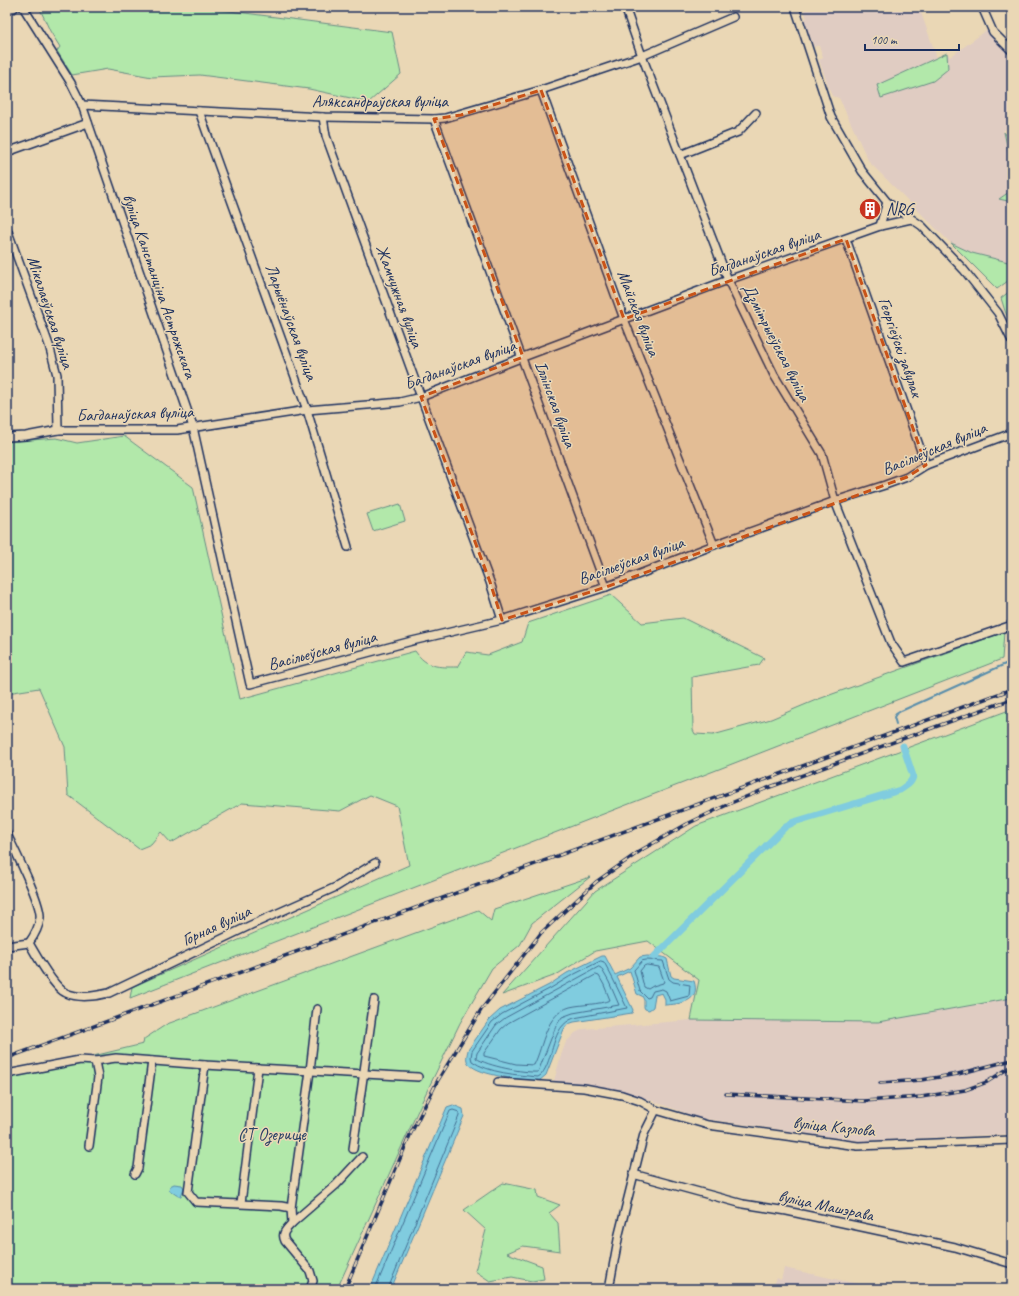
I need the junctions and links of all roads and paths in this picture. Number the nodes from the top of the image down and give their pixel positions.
1 (13, 7) edge
2 (23, 7) edge
3 (625, 7) edge
4 (795, 7) edge
5 (982, 7) edge
6 (7, 9) edge
7 (732, 17) dead end
8 (1012, 51) edge
9 (642, 56) junction
10 (541, 90) junction
11 (82, 105) junction
12 (199, 110) junction
13 (756, 113) dead end
14 (323, 117) junction
15 (434, 119) junction
16 (88, 123) junction
17 (7, 152) edge
18 (680, 155) junction
19 (887, 202) junction
20 (911, 219) junction
21 (880, 226) junction
22 (7, 229) edge
23 (846, 238) junction
24 (728, 280) junction
25 (624, 319) junction
26 (1012, 341) edge
27 (523, 357) junction
28 (421, 397) junction
29 (307, 410) junction
30 (193, 427) junction
31 (58, 430) junction
32 (1012, 433) edge
33 (7, 437) edge
34 (926, 465) junction
35 (836, 501) junction
36 (714, 545) junction
37 (348, 547) dead end
38 (606, 587) junction
39 (502, 620) junction
40 (1012, 625) edge
41 (250, 684) joint
42 (7, 834) edge
43 (375, 863) dead end
44 (29, 943) junction
45 (7, 946) edge
46 (374, 1000) dead end
47 (317, 1009) dead end
48 (92, 1061) junction
49 (152, 1061) junction
50 (205, 1065) junction
51 (258, 1068) junction
52 (310, 1071) junction
53 (7, 1074) edge
54 (363, 1074) junction
55 (418, 1077) dead end
56 (498, 1082) dead end
57 (656, 1110) junction
58 (1012, 1140) edge
59 (89, 1146) dead end
60 (353, 1149) dead end
61 (362, 1157) dead end
62 (135, 1174) dead end
63 (634, 1174) junction
64 (241, 1203) junction
65 (291, 1208) junction
66 (292, 1223) junction
67 (1012, 1264) edge
68 (310, 1289) edge
69 (609, 1289) edge

1 - 6 main road
2 - 11 street, вуліца Канстанціна Астрожскага
3 - 9 street, Дзмітрыеўская вуліца
4 - 19 street
5 - 8 street
7 - 9 street, Аляксандраўская вуліца
9 - 10 street, Аляксандраўская вуліца
9 - 18 street, Дзмітрыеўская вуліца
10 - 15 street, Аляксандраўская вуліца
10 - 25 street, Майская вуліца
11 - 12 street, Аляксандраўская вуліца
11 - 16 street, вуліца Канстанціна Астрожскага
12 - 14 street, Аляксандраўская вуліца
12 - 29 street, Ларыёнаўская вуліца
13 - 18 street
14 - 15 street, Аляксандраўская вуліца
14 - 28 street, Жамчужная вуліца
15 - 27 street, Іллінская вуліца
16 - 17 street
16 - 30 street, вуліца Канстанціна Астрожскага
18 - 24 street, Дзмітрыеўская вуліца
19 - 20 street
19 - 21 street
20 - 21 street, Багданаўская вуліца
20 - 26 street
21 - 23 street, Багданаўская вуліца
22 - 31 street, Мікалаеўская вуліца
23 - 24 street, Багданаўская вуліца
23 - 34 street, Георгіеўскі завулак
24 - 25 street, Багданаўская вуліца
24 - 35 street, Дзмітрыеўская вуліца
25 - 27 street, Багданаўская вуліца
25 - 36 street, Майская вуліца
27 - 28 street, Багданаўская вуліца
27 - 38 street, Іллінская вуліца
28 - 29 street, Багданаўская вуліца
28 - 39 street, Жамчужная вуліца
29 - 30 street, Багданаўская вуліца
29 - 37 street, Ларыёнаўская вуліца
30 - 31 street, Багданаўская вуліца
30 - 41 street, вуліца Канстанціна Астрожскага
31 - 33 street, Багданаўская вуліца
32 - 34 street, Васільеўская вуліца
34 - 35 street, Васільеўская вуліца
35 - 36 street, Васільеўская вуліца
35 - 40 street, Дзмітрыеўская вуліца
36 - 38 street, Васільеўская вуліца
38 - 39 street, Васільеўская вуліца
39 - 41 street, Васільеўская вуліца
42 - 44 street
43 - 44 street, Горная вуліца
44 - 45 street
46 - 54 street
47 - 52 street
48 - 49 street
48 - 53 street
48 - 59 street
49 - 50 street
49 - 62 street
50 - 51 street
50 - 64 street
51 - 52 street
51 - 64 street
52 - 54 street
52 - 65 street
54 - 55 street
54 - 60 street
56 - 57 street, вуліца Казлова
57 - 58 street, вуліца Казлова
57 - 63 street
61 - 66 street
63 - 67 street, вуліца Машэрава
63 - 69 street
64 - 65 street
65 - 66 street
66 - 68 street

